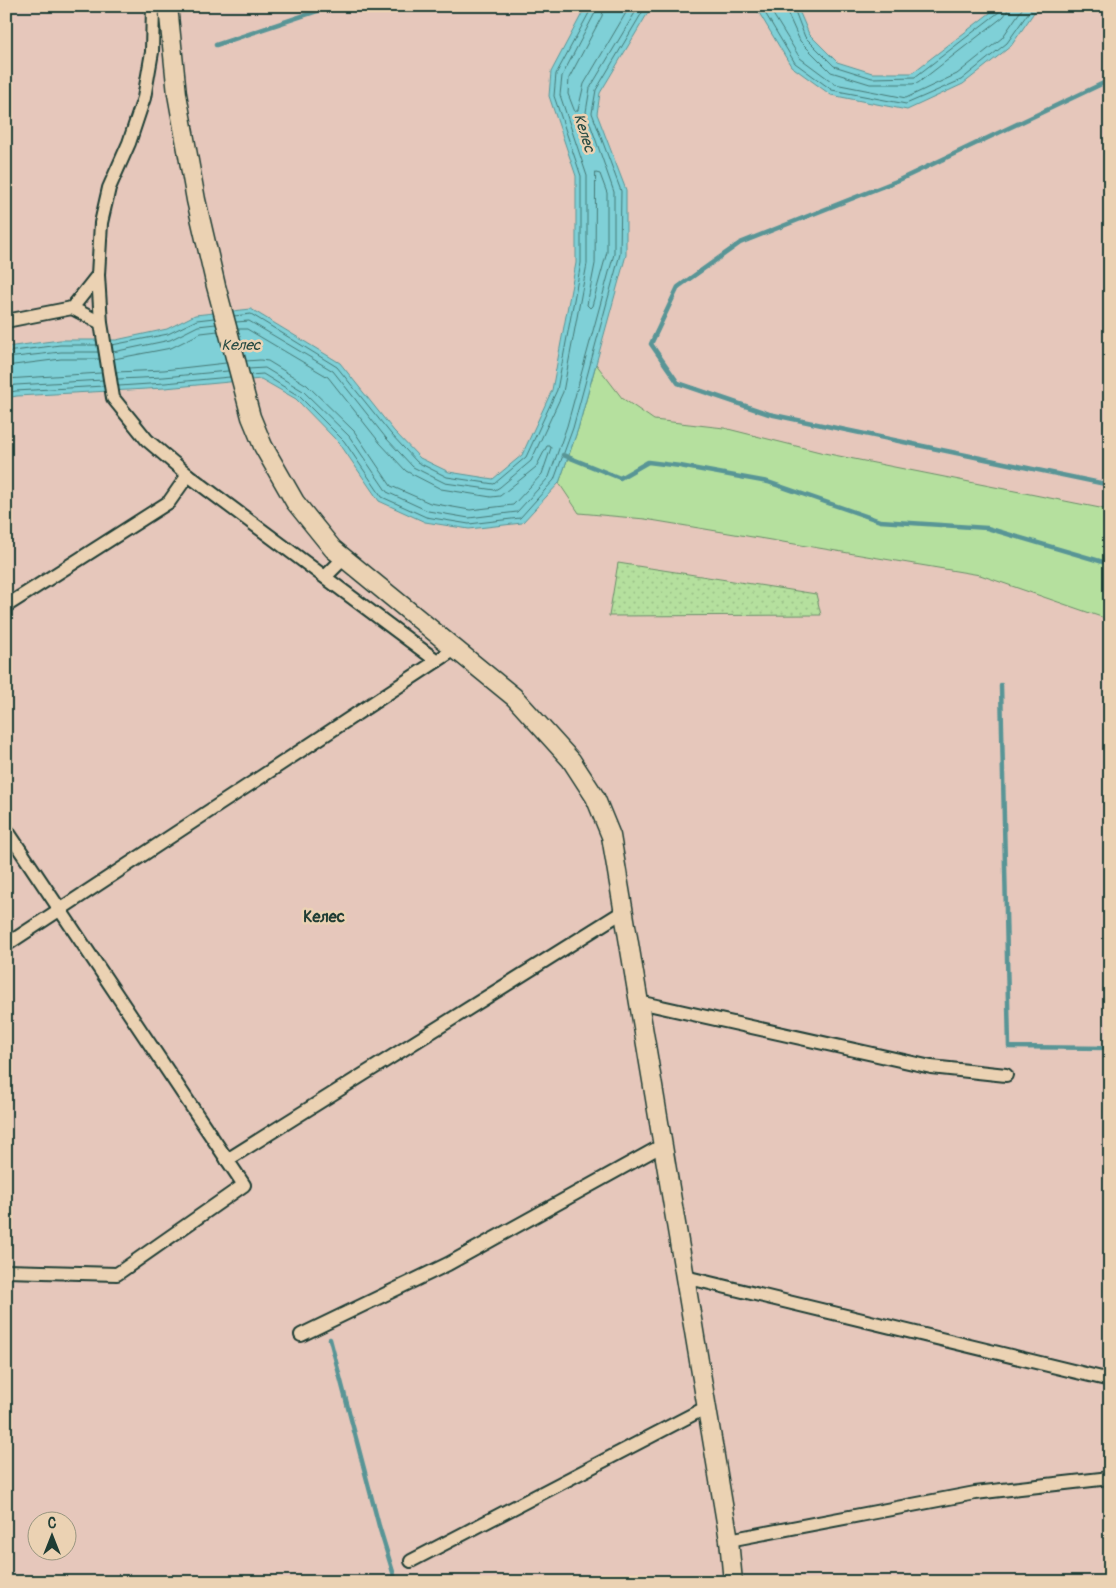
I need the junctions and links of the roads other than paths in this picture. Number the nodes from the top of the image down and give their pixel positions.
1 (152, 6) edge
2 (168, 6) edge
3 (98, 275) junction
4 (72, 308) junction
5 (6, 321) edge
6 (101, 323) junction
7 (188, 475) junction
8 (344, 558) junction
9 (325, 578) junction
10 (6, 606) edge
11 (455, 649) junction
12 (437, 661) junction
13 (6, 829) edge
14 (60, 910) junction
15 (624, 911) junction
16 (6, 945) edge
17 (639, 1002) junction
18 (1006, 1075) dead end
19 (663, 1145) junction
20 (227, 1160) junction
21 (6, 1271) edge
22 (685, 1277) junction
23 (301, 1336) dead end
24 (1110, 1380) edge
25 (707, 1407) junction
26 (1110, 1478) edge
27 (729, 1540) junction
28 (411, 1561) dead end
29 (733, 1582) edge

1 - 3 street
2 - 8 main road
3 - 4 street
3 - 6 street
4 - 5 street
4 - 6 street
6 - 7 street
7 - 9 street
7 - 10 street
8 - 9 street
8 - 11 main road
9 - 12 street
11 - 12 street
11 - 15 main road
12 - 14 street
13 - 14 street
14 - 16 street
14 - 20 street
15 - 17 main road
15 - 20 street
17 - 18 street
17 - 19 main road
19 - 22 main road
19 - 23 street
20 - 21 street
22 - 24 street
22 - 25 main road
25 - 27 main road
25 - 28 street
26 - 27 street
27 - 29 main road

